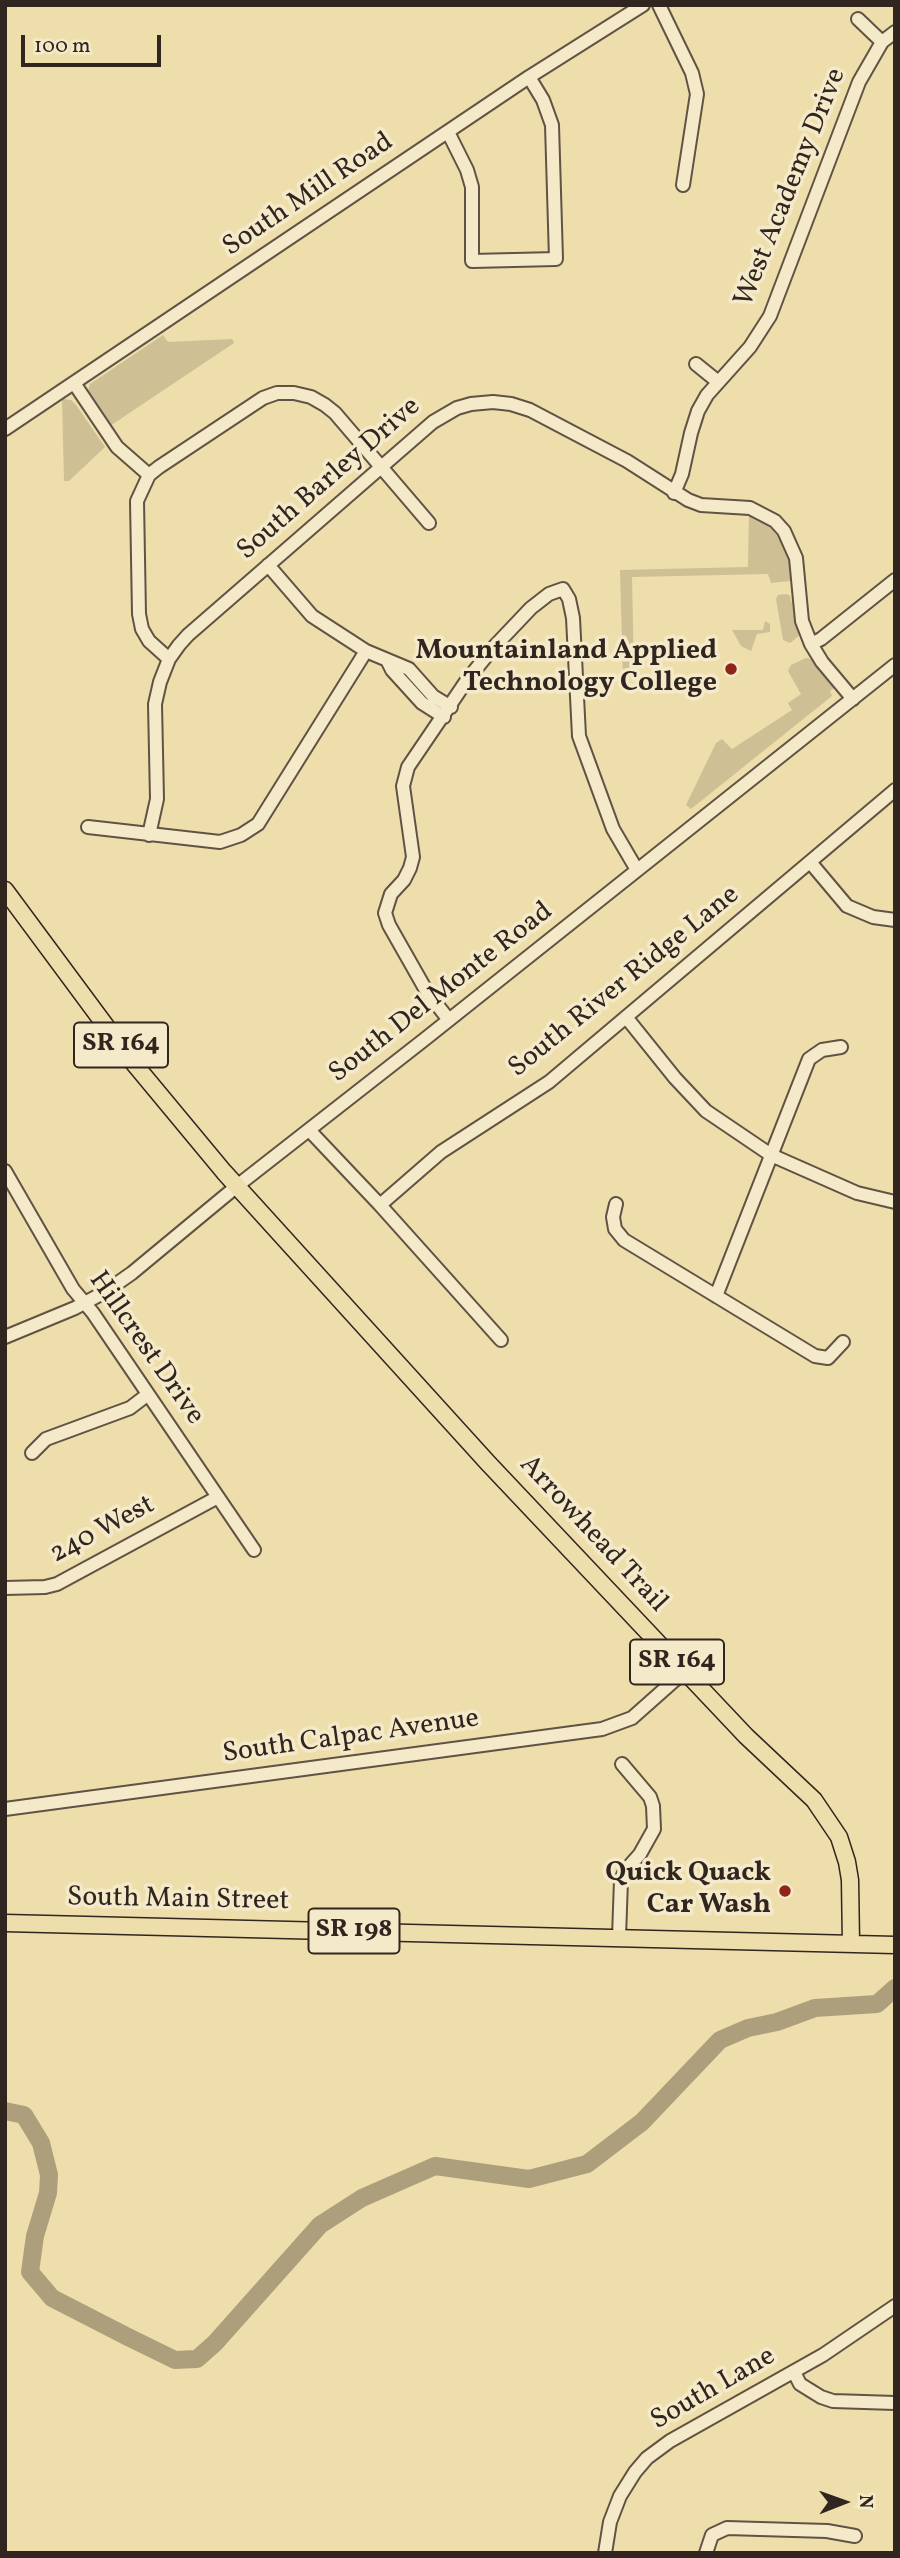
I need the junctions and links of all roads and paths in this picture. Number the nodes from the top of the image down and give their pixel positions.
1 (643, 5) edge
2 (659, 5) edge
3 (858, 19) dead end
4 (895, 32) edge
5 (882, 42) junction
6 (529, 77) junction
7 (448, 132) junction
8 (683, 185) dead end
9 (696, 364) dead end
10 (717, 381) junction
11 (74, 383) junction
12 (5, 429) edge
13 (380, 466) junction
14 (149, 475) junction
15 (674, 492) junction
16 (429, 523) dead end
17 (268, 565) junction
18 (895, 580) edge
19 (811, 644) junction
20 (366, 651) junction
21 (169, 659) junction
22 (895, 665) edge
23 (853, 699) junction
24 (447, 712) junction
25 (895, 790) edge
26 (88, 827) dead end
27 (149, 835) junction
28 (810, 862) junction
29 (637, 870) junction
30 (5, 890) edge
31 (895, 920) edge
32 (626, 1017) junction
33 (449, 1020) junction
34 (841, 1047) dead end
35 (309, 1130) junction
36 (771, 1156) junction
37 (5, 1171) edge
38 (237, 1186) junction
39 (10, 1189) edge
40 (895, 1202) edge
41 (616, 1204) dead end
42 (380, 1205) junction
43 (716, 1296) junction
44 (84, 1304) junction
45 (5, 1337) edge
46 (501, 1340) dead end
47 (843, 1342) dead end
48 (148, 1395) junction
49 (32, 1453) dead end
50 (218, 1497) junction
51 (254, 1550) dead end
52 (5, 1588) edge
53 (685, 1671) junction
54 (622, 1764) dead end
55 (5, 1809) edge
56 (5, 1923) edge
57 (619, 1937) junction
58 (851, 1944) junction
59 (890, 1945) edge
60 (895, 2306) edge
61 (794, 2372) junction
62 (895, 2403) edge
63 (855, 2536) dead end
64 (605, 2553) edge
65 (706, 2553) edge

1 - 6 street, South Mill Road
2 - 8 street
3 - 5 street
4 - 5 street, West Academy Drive
5 - 10 street, West Academy Drive
6 - 7 street, South Mill Road
6 - 7 street
7 - 11 street, South Mill Road
9 - 10 street
10 - 15 street, West Academy Drive
11 - 12 street, South Mill Road
11 - 14 street
13 - 14 street
13 - 15 street, South Barley Drive
13 - 16 street
13 - 17 street, South Barley Drive
14 - 21 street
15 - 19 street, South Barley Drive
17 - 20 street
17 - 21 street, South Barley Drive
18 - 19 street
19 - 23 street
20 - 24 street
20 - 27 street
21 - 27 street
22 - 23 street, South Del Monte Road
23 - 29 street, South Del Monte Road
24 - 29 street
24 - 33 street
25 - 28 street, South River Ridge Lane
26 - 27 street
28 - 31 street
28 - 32 street, South River Ridge Lane
29 - 33 street, South Del Monte Road
30 - 38 main road, SR 164
32 - 36 street
32 - 42 street, South River Ridge Lane
33 - 35 street, South Del Monte Road
34 - 36 street
35 - 38 street, South Del Monte Road
35 - 42 street
36 - 40 street
36 - 43 street
37 - 39 street, Hillcrest Drive
38 - 44 street, South Del Monte Road
38 - 53 main road, Arrowhead Trail / SR 164
39 - 44 street, Hillcrest Drive
41 - 43 street
42 - 46 street
43 - 47 street
44 - 45 street, South Del Monte Road
44 - 48 street, Hillcrest Drive
48 - 49 street
48 - 50 street, Hillcrest Drive
50 - 51 street, Hillcrest Drive
50 - 52 street, 240 West
53 - 55 street, South Calpac Avenue
53 - 58 main road, Arrowhead Trail / SR 164
54 - 57 street
56 - 57 main road, South Main Street / SR 198
57 - 58 main road, South Main Street / SR 198
58 - 59 main road, South Main Street / SR 198
60 - 61 street, South Lane
61 - 62 street
61 - 64 street, South Lane
63 - 65 street

